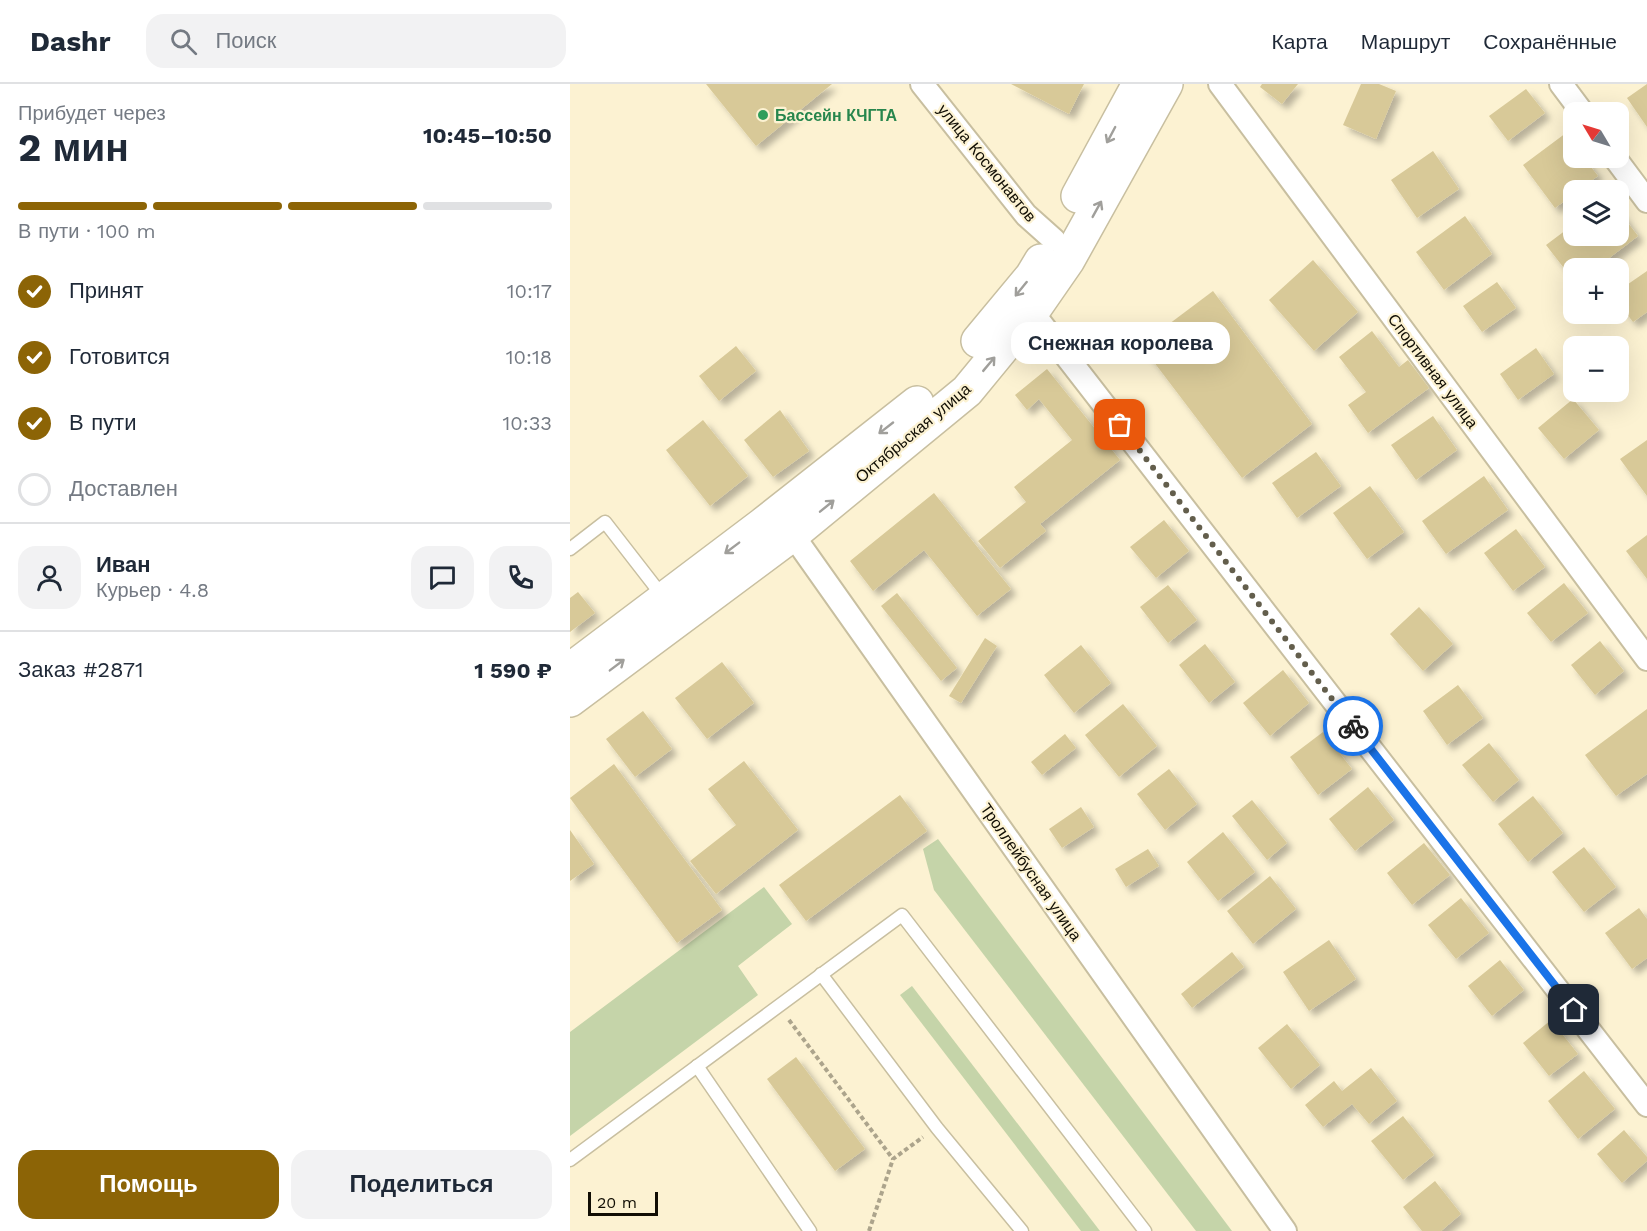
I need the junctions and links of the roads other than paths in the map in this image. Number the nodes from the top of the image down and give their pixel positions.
1 (922, 84) edge
2 (1139, 84) edge
3 (1166, 84) edge
4 (1220, 84) edge
5 (1561, 84) edge
6 (1574, 102) edge
7 (1622, 168) edge
8 (1647, 201) edge
9 (1054, 240) junction
10 (1032, 312) junction
11 (785, 523) junction
12 (570, 549) edge
13 (665, 599) junction
14 (1647, 659) edge
15 (570, 670) edge
16 (570, 700) edge
17 (821, 974) junction
18 (697, 1066) junction
19 (1647, 1105) edge
20 (570, 1160) edge
21 (810, 1231) edge
22 (1022, 1231) edge
23 (1144, 1231) edge
24 (1285, 1231) edge

1 - 9 street, улица Космонавтов
2 -> 9 main road, Октябрьская улица
10 -> 3 main road, Октябрьская улица
4 - 14 street, Спортивная улица
5 - 6 street
7 - 8 street
9 -> 11 main road, Октябрьская улица
11 -> 10 main road, Октябрьская улица
10 - 19 street
11 -> 13 main road, Октябрьская улица
16 -> 11 main road, Октябрьская улица
11 - 24 street, Троллейбусная улица
12 - 13 lane
13 - 15 main road, Октябрьская улица
17 - 18 lane
17 - 22 lane
17 - 23 lane
18 - 20 lane
18 - 21 lane

